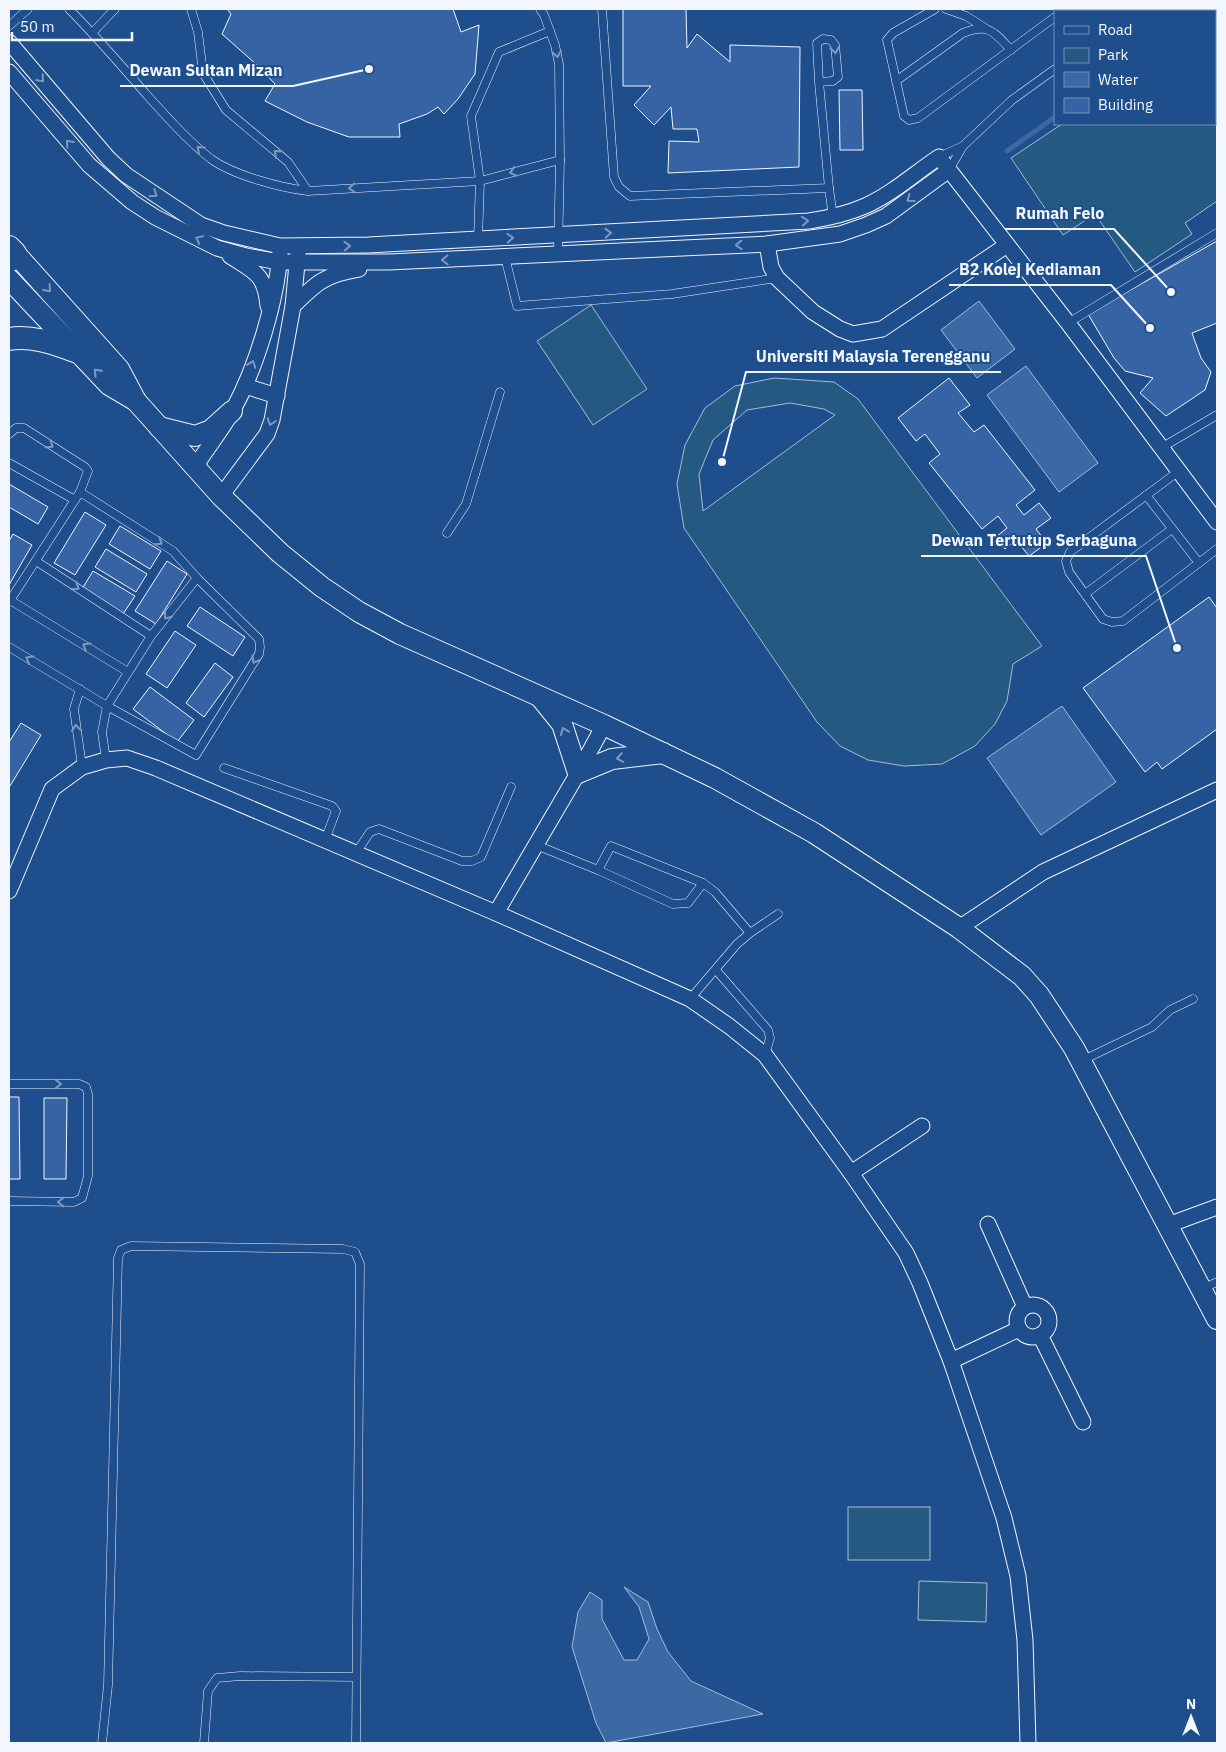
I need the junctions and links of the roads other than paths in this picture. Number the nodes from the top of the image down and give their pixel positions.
1 (28, 9) edge
2 (68, 9) edge
3 (115, 9) edge
4 (191, 9) edge
5 (540, 9) edge
6 (602, 9) edge
7 (935, 9) edge
8 (946, 9) edge
9 (1054, 18) edge
10 (9, 26) edge
11 (985, 28) junction
12 (550, 31) junction
13 (92, 33) junction
14 (9, 42) edge
15 (1011, 50) junction
16 (1054, 70) edge
17 (9, 72) edge
18 (896, 81) junction
19 (819, 82) junction
20 (963, 146) junction
21 (939, 157) junction
22 (560, 160) junction
23 (949, 170) junction
24 (480, 181) junction
25 (829, 188) junction
26 (308, 191) junction
27 (833, 217) junction
28 (1217, 233) edge
29 (560, 236) junction
30 (478, 240) junction
31 (767, 244) junction
32 (1008, 245) junction
33 (280, 246) junction
34 (299, 247) junction
35 (218, 248) junction
36 (11, 253) edge
37 (558, 253) junction
38 (504, 257) junction
39 (279, 262) junction
40 (298, 262) junction
41 (389, 262) junction
42 (777, 278) junction
43 (9, 279) edge
44 (293, 306) junction
45 (269, 315) junction
46 (1068, 323) junction
47 (9, 339) edge
48 (78, 352) junction
49 (245, 386) junction
50 (500, 392) dead end
51 (277, 396) junction
52 (136, 401) junction
53 (232, 411) junction
54 (1217, 415) edge
55 (159, 427) junction
56 (9, 434) edge
57 (1161, 448) junction
58 (9, 463) edge
59 (195, 468) junction
60 (1179, 472) junction
61 (80, 492) junction
62 (1146, 495) junction
63 (221, 496) junction
64 (75, 500) junction
65 (1217, 522) edge
66 (1172, 529) junction
67 (448, 533) dead end
68 (1217, 548) edge
69 (36, 560) junction
70 (1198, 563) junction
71 (197, 578) junction
72 (1085, 594) junction
73 (9, 601) edge
74 (151, 636) junction
75 (9, 647) edge
76 (128, 672) junction
77 (80, 689) junction
78 (538, 694) junction
79 (107, 706) junction
80 (604, 725) junction
81 (665, 753) junction
82 (106, 760) junction
83 (82, 767) junction
84 (224, 768) dead end
85 (578, 773) junction
86 (511, 787) dead end
87 (1217, 790) edge
88 (325, 840) junction
89 (536, 844) junction
90 (356, 853) junction
91 (598, 870) junction
92 (702, 883) junction
93 (9, 890) edge
94 (496, 913) junction
95 (778, 914) dead end
96 (960, 928) junction
97 (750, 933) junction
98 (716, 970) junction
99 (690, 999) junction
100 (1194, 999) dead end
101 (765, 1055) junction
102 (1081, 1061) junction
103 (9, 1084) edge
104 (922, 1126) dead end
105 (851, 1173) junction
106 (9, 1201) edge
107 (1217, 1207) edge
108 (988, 1224) dead end
109 (1168, 1225) junction
110 (1210, 1285) edge
111 (1025, 1307) junction
112 (1217, 1319) edge
113 (1019, 1328) junction
114 (1040, 1335) junction
115 (951, 1361) junction
116 (1083, 1422) dead end
117 (356, 1677) junction
118 (102, 1743) edge
119 (204, 1743) edge
120 (356, 1743) edge
121 (1028, 1743) edge

1 - 10 lane
2 - 13 lane
3 - 13 lane
26 -> 4 lane
5 - 12 lane
6 - 25 lane
7 - 18 lane
8 - 11 lane
9 - 15 lane
11 - 15 lane
11 - 18 lane
12 -> 22 lane
12 - 24 lane
26 -> 13 lane
14 -> 33 street
15 - 18 lane
16 - 20 lane
35 -> 17 street
19 -> 19 lane
19 - 25 lane
20 - 21 lane
20 - 23 lane
21 - 23 street
21 - 27 street
22 -> 24 lane
22 - 29 lane
23 -> 31 street
23 - 32 street
24 -> 26 lane
24 - 30 lane
25 - 27 lane
29 -> 27 street
28 - 46 lane
30 -> 29 street
29 - 37 lane
34 -> 30 street
31 -> 37 street
31 - 42 street
32 - 42 street
32 - 46 street
33 - 34 street
33 - 39 street
34 - 40 street
35 - 39 street
35 - 45 street
36 -> 52 main road
37 - 38 street
38 -> 41 street
38 - 42 lane
39 - 40 street
39 - 45 street
40 - 41 street
40 - 44 street
41 - 44 street
43 - 48 main road
44 - 51 street
49 -> 45 street
46 - 57 street
47 - 48 main road
52 -> 48 main road
49 - 51 street
49 - 53 street
50 - 67 lane
51 -> 63 street
52 - 55 main road
53 - 55 main road
53 - 59 street
54 - 57 lane
55 - 59 main road
56 -> 61 lane
57 - 60 street
58 - 64 lane
59 - 63 main road
60 - 62 lane
60 - 65 street
61 - 64 lane
61 -> 71 lane
62 - 66 lane
62 - 72 lane
63 - 78 main road
64 - 69 lane
66 - 70 lane
66 - 72 lane
68 - 70 lane
69 - 73 lane
69 -> 74 lane
70 - 72 lane
71 -> 74 lane
71 -> 79 lane
76 -> 73 lane
74 - 76 lane
77 -> 75 lane
76 - 79 lane
77 - 79 lane
83 -> 77 lane
78 - 80 main road
85 -> 78 main road
79 - 82 lane
80 - 81 main road
80 - 85 street
81 -> 85 main road
81 - 96 main road
82 - 83 street
82 - 88 street
83 - 93 street
84 - 88 lane
85 - 89 street
86 - 90 lane
87 - 96 street
88 - 90 street
89 - 91 lane
89 - 94 street
90 - 94 street
91 - 92 lane
91 - 92 lane
92 - 97 lane
94 - 99 street
95 - 97 lane
96 - 102 main road
97 - 98 lane
98 - 99 lane
98 - 101 lane
99 - 101 street
100 - 102 lane
101 - 105 street
102 - 109 main road
103 -> 106 lane
104 - 105 street
105 - 115 street
107 - 109 street
108 - 111 street
109 - 110 main road
110 - 112 main road
111 - 113 street
111 - 114 street
113 - 114 street
113 - 115 street
114 - 116 street
115 - 121 street
117 - 118 lane
117 - 119 lane
117 - 120 lane

